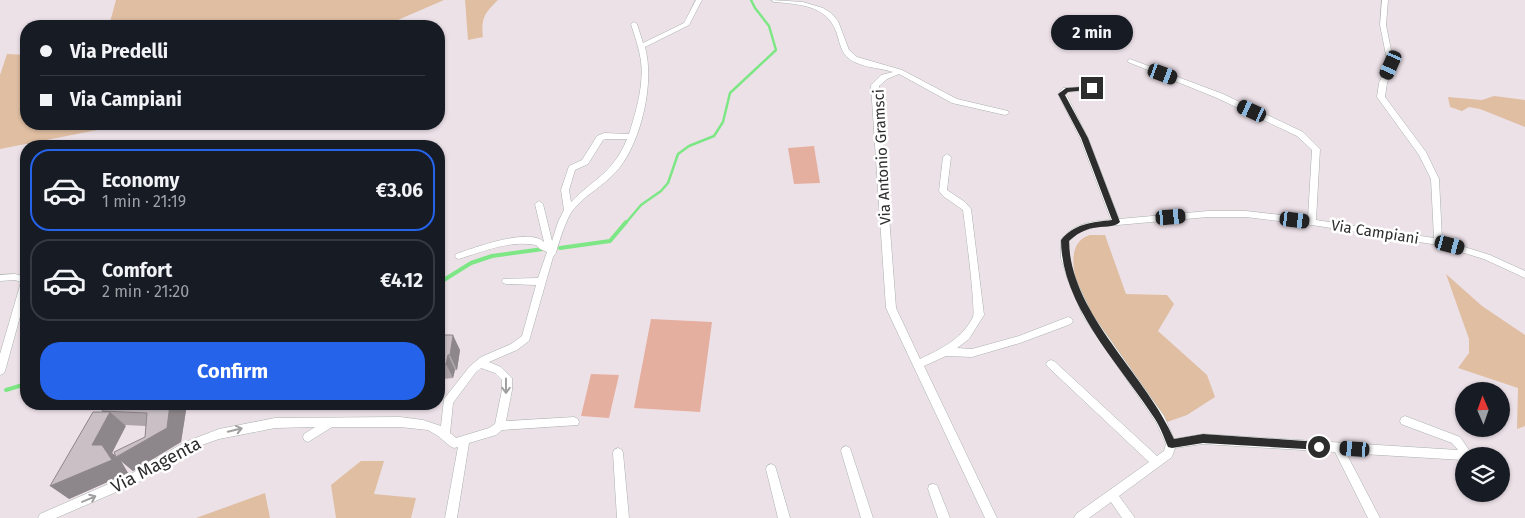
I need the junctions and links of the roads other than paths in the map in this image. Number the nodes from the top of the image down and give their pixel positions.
1 (699, 0) edge
2 (774, 0) edge
3 (1385, 0) edge
4 (634, 24) dead end
5 (640, 47) junction
6 (1130, 61) dead end
7 (900, 72) junction
8 (1092, 88) dead end
9 (1005, 113) dead end
10 (631, 137) junction
11 (948, 157) dead end
12 (539, 204) dead end
13 (568, 210) junction
14 (1116, 222) junction
15 (1312, 222) junction
16 (1438, 242) junction
17 (551, 251) junction
18 (459, 256) dead end
19 (1525, 275) edge
20 (0, 278) edge
21 (20, 278) edge
22 (506, 281) dead end
23 (542, 282) junction
24 (20, 297) edge
25 (1068, 321) dead end
26 (3, 344) edge
27 (945, 352) junction
28 (479, 363) junction
29 (918, 364) junction
30 (1050, 364) dead end
31 (0, 371) edge
32 (1405, 421) dead end
33 (574, 422) dead end
34 (330, 423) junction
35 (496, 429) junction
36 (445, 434) junction
37 (308, 437) dead end
38 (459, 442) junction
39 (1172, 444) junction
40 (1338, 448) junction
41 (846, 451) dead end
42 (618, 453) dead end
43 (1158, 462) junction
44 (770, 469) dead end
45 (933, 489) dead end
46 (1113, 496) junction
47 (44, 518) edge
48 (451, 518) edge
49 (622, 518) edge
50 (784, 518) edge
51 (867, 518) edge
52 (944, 518) edge
53 (991, 518) edge
54 (1080, 518) edge
55 (1129, 518) edge
56 (1374, 518) edge

1 - 5 street
2 - 7 street
3 - 16 street, Via Campiani
4 - 5 street
5 - 10 street
6 - 15 street, Via Campiani
7 - 9 street, Via Antonio Gramsci
7 - 29 street, Via Antonio Gramsci
8 - 14 street
10 - 13 street
10 - 13 street
11 - 27 street
12 - 17 street
13 - 17 street
14 - 15 street, Via Campiani
14 - 39 street, Via Campiani
15 - 16 street, Via Campiani
16 - 19 street, Via Campiani
17 - 18 street
17 - 23 street
20 - 21 street
22 - 23 street
23 - 28 street
24 - 26 street
25 - 27 street
26 - 31 street
27 - 29 street
28 -> 35 street
28 - 36 street
29 - 53 street, Via Antonio Gramsci
30 - 43 street
32 - 40 street
33 - 35 street
34 - 36 street, Via Magenta
34 - 37 street
47 -> 34 street, Via Magenta
35 - 38 street
36 - 38 street
38 - 48 street
39 - 40 street
39 - 43 street
40 - 56 street
41 - 51 street
42 - 49 street
43 - 46 street
44 - 50 street
45 - 52 street
46 - 54 street
46 - 55 street

